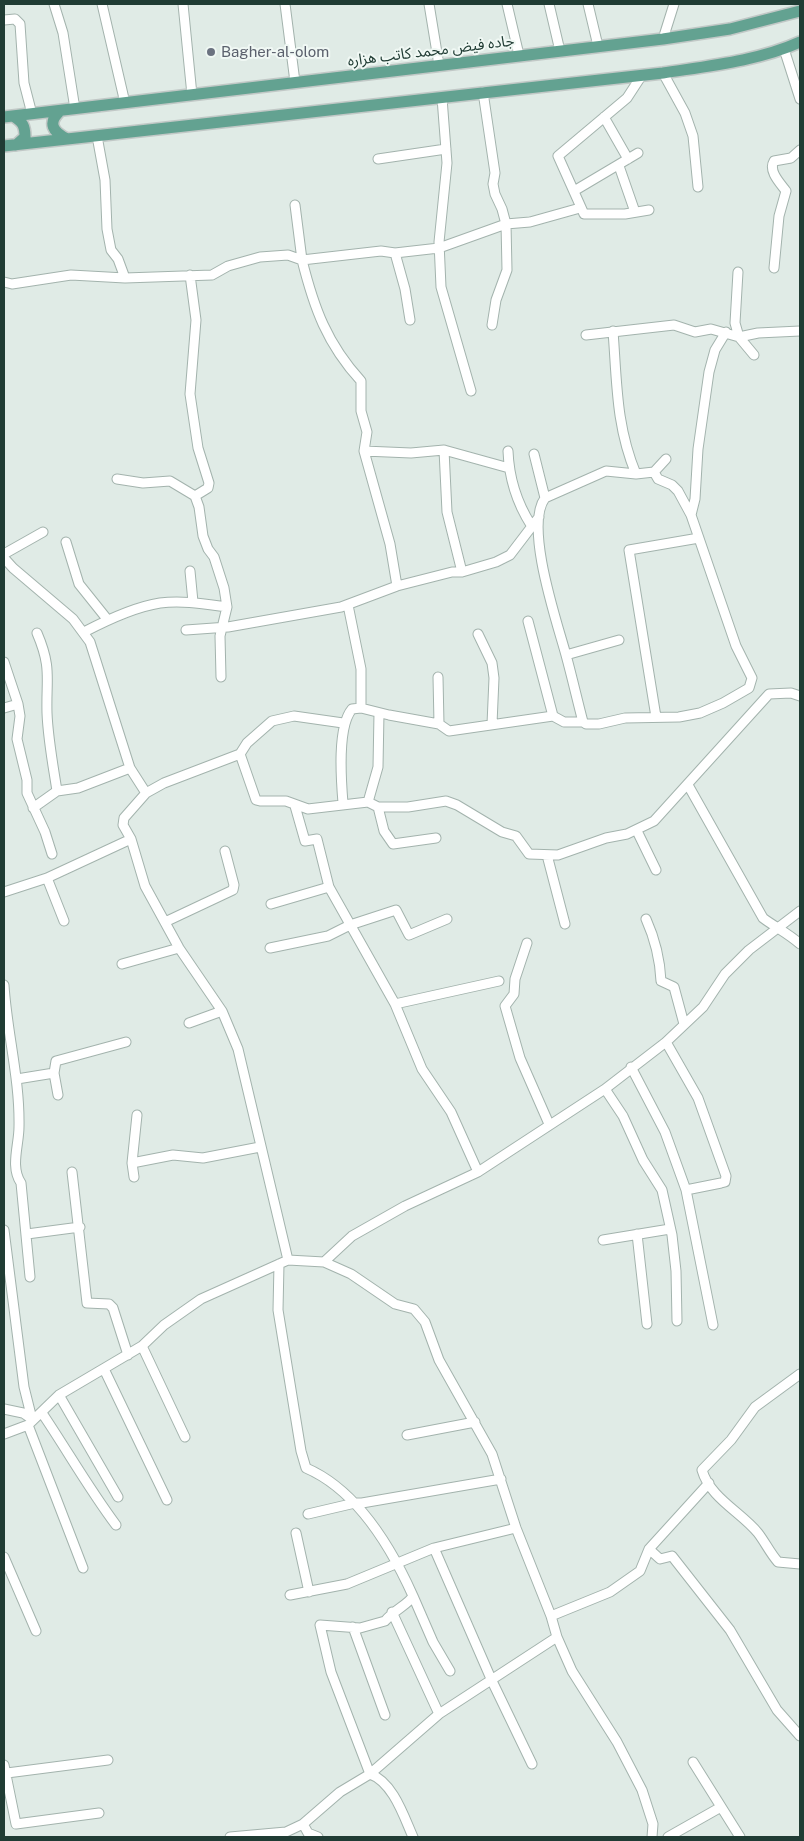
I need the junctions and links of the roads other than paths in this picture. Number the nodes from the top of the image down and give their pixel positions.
1 (54, 4) edge
2 (102, 4) edge
3 (182, 4) edge
4 (285, 4) edge
5 (429, 4) edge
6 (507, 4) edge
7 (549, 4) edge
8 (588, 4) edge
9 (674, 4) edge
10 (800, 11) edge
11 (4, 20) edge
12 (663, 39) junction
13 (800, 42) edge
14 (598, 46) junction
15 (784, 49) junction
16 (560, 51) junction
17 (518, 55) junction
18 (439, 65) junction
19 (663, 73) junction
20 (642, 75) junction
21 (295, 82) junction
22 (483, 92) junction
23 (192, 95) junction
24 (442, 98) junction
25 (800, 99) edge
26 (125, 103) junction
27 (75, 109) junction
28 (60, 110) junction
29 (32, 114) junction
30 (8, 117) edge
31 (604, 117) junction
32 (97, 136) junction
33 (68, 139) junction
34 (16, 145) junction
35 (4, 146) edge
36 (446, 149) junction
37 (800, 150) edge
38 (638, 153) dead end
39 (628, 158) junction
40 (378, 159) dead end
41 (618, 166) junction
42 (698, 187) dead end
43 (574, 191) junction
44 (295, 205) dead end
45 (580, 208) junction
46 (649, 210) dead end
47 (635, 212) junction
48 (506, 224) junction
49 (439, 248) junction
50 (395, 253) junction
51 (302, 260) junction
52 (774, 268) dead end
53 (738, 272) dead end
54 (190, 274) junction
55 (125, 278) junction
56 (4, 282) edge
57 (410, 320) dead end
58 (492, 325) dead end
59 (613, 331) junction
60 (800, 331) edge
61 (726, 332) junction
62 (586, 335) dead end
63 (739, 337) junction
64 (754, 355) dead end
65 (471, 392) dead end
66 (444, 450) junction
67 (364, 451) junction
68 (508, 451) dead end
69 (534, 454) dead end
70 (666, 459) dead end
71 (508, 468) junction
72 (654, 472) junction
73 (636, 474) junction
74 (117, 479) dead end
75 (195, 496) junction
76 (544, 498) junction
77 (691, 515) junction
78 (539, 517) junction
79 (531, 525) junction
80 (43, 532) dead end
81 (699, 538) junction
82 (66, 542) dead end
83 (4, 554) edge
84 (4, 558) edge
85 (190, 571) dead end
86 (462, 572) junction
87 (397, 586) junction
88 (192, 602) junction
89 (348, 605) junction
90 (226, 607) junction
91 (107, 619) junction
92 (528, 621) dead end
93 (221, 628) junction
94 (186, 630) dead end
95 (84, 632) junction
96 (37, 633) dead end
97 (478, 634) dead end
98 (619, 640) dead end
99 (566, 655) junction
100 (4, 662) edge
101 (221, 677) dead end
102 (438, 677) dead end
103 (800, 696) edge
104 (18, 704) junction
105 (4, 708) edge
106 (361, 708) junction
107 (379, 712) junction
108 (553, 716) junction
109 (656, 717) junction
110 (583, 722) junction
111 (343, 724) junction
112 (439, 724) junction
113 (492, 724) junction
114 (240, 754) junction
115 (130, 768) junction
116 (688, 785) junction
117 (57, 790) junction
118 (146, 793) junction
119 (368, 802) junction
120 (342, 803) junction
121 (295, 806) junction
122 (378, 807) junction
123 (33, 808) junction
124 (636, 831) junction
125 (436, 838) dead end
126 (131, 839) junction
127 (225, 851) dead end
128 (52, 854) dead end
129 (547, 855) junction
130 (656, 870) dead end
131 (46, 878) junction
132 (329, 887) junction
133 (4, 892) edge
134 (271, 904) dead end
135 (800, 911) edge
136 (447, 919) dead end
137 (646, 919) dead end
138 (64, 921) dead end
139 (165, 922) junction
140 (565, 924) dead end
141 (350, 925) junction
142 (777, 929) junction
143 (527, 943) dead end
144 (800, 944) edge
145 (180, 948) junction
146 (270, 948) dead end
147 (122, 964) dead end
148 (499, 981) dead end
149 (4, 985) edge
150 (395, 1004) junction
151 (222, 1011) junction
152 (189, 1023) dead end
153 (684, 1024) junction
154 (126, 1042) dead end
155 (666, 1042) junction
156 (631, 1067) junction
157 (54, 1074) junction
158 (18, 1079) junction
159 (605, 1089) junction
160 (58, 1095) dead end
161 (137, 1115) dead end
162 (549, 1124) junction
163 (260, 1147) junction
164 (132, 1163) junction
165 (72, 1172) dead end
166 (478, 1172) junction
167 (134, 1176) dead end
168 (686, 1190) junction
169 (80, 1227) junction
170 (670, 1229) junction
171 (4, 1230) edge
172 (27, 1234) junction
173 (637, 1234) junction
174 (603, 1240) dead end
175 (288, 1260) junction
176 (324, 1262) junction
177 (279, 1264) junction
178 (30, 1277) dead end
179 (677, 1321) dead end
180 (647, 1324) dead end
181 (713, 1325) dead end
182 (142, 1346) junction
183 (128, 1355) junction
184 (104, 1369) junction
185 (800, 1374) edge
186 (59, 1395) junction
187 (4, 1409) edge
188 (42, 1413) junction
189 (30, 1422) junction
190 (475, 1422) junction
191 (4, 1434) edge
192 (407, 1435) dead end
193 (185, 1437) dead end
194 (501, 1479) junction
195 (709, 1483) junction
196 (118, 1497) dead end
197 (167, 1500) dead end
198 (354, 1503) junction
199 (308, 1514) dead end
200 (116, 1525) dead end
201 (516, 1528) junction
202 (296, 1533) dead end
203 (434, 1548) junction
204 (649, 1549) junction
205 (4, 1557) edge
206 (395, 1562) junction
207 (800, 1564) edge
208 (83, 1568) dead end
209 (309, 1592) junction
210 (290, 1596) dead end
211 (413, 1596) junction
212 (392, 1612) junction
213 (552, 1616) junction
214 (353, 1628) junction
215 (36, 1631) dead end
216 (557, 1637) junction
217 (450, 1671) dead end
218 (492, 1681) junction
219 (385, 1714) dead end
220 (439, 1714) junction
221 (800, 1736) edge
222 (108, 1760) dead end
223 (693, 1762) dead end
224 (532, 1764) dead end
225 (5, 1769) edge
226 (370, 1774) junction
227 (721, 1806) junction
228 (99, 1813) dead end
229 (302, 1824) junction
230 (286, 1834) edge
231 (252, 1836) edge
232 (230, 1837) edge
233 (318, 1837) edge
234 (413, 1837) edge
235 (652, 1837) edge
236 (668, 1837) edge
237 (740, 1837) edge

1 - 27 street
2 - 26 street
3 - 23 street
4 - 21 street
5 - 18 street
6 - 17 street
7 - 16 street
8 - 14 street
9 - 12 street
10 - 12 main road, جاده فیض محمد کاتب هزاره
11 - 29 street
12 - 14 main road, جاده فیض محمد کاتب هزاره
13 - 15 main road
14 - 16 main road, جاده فیض محمد کاتب هزاره
15 - 19 main road
15 - 25 street
16 - 17 main road, جاده فیض محمد کاتب هزاره
17 - 18 main road, جاده فیض محمد کاتب هزاره
18 - 21 main road, جاده فیض محمد کاتب هزاره
19 - 20 main road
19 - 42 street
20 - 22 main road
20 - 31 street
21 - 23 main road, جاده فیض محمد کاتب هزاره
22 - 24 main road
22 - 48 street
23 - 26 main road, جاده فیض محمد کاتب هزاره
24 - 32 main road
24 - 36 street
26 - 27 main road, جاده فیض محمد کاتب هزاره
27 - 28 main road, جاده فیض محمد کاتب هزاره
28 - 29 main road, جاده فیض محمد کاتب هزاره
28 - 33 main road
29 - 30 main road, جاده فیض محمد کاتب هزاره
30 - 34 main road
31 - 39 street
31 - 43 street
32 - 33 main road
32 - 55 street
33 - 34 main road
34 - 35 main road
36 - 40 street
36 - 49 street
37 - 52 street
38 - 39 street
39 - 41 street
41 - 43 street
41 - 47 street
43 - 45 street
44 - 51 street
45 - 47 street
45 - 48 street
46 - 47 street
48 - 49 street
48 - 58 street
49 - 50 street
49 - 65 street
50 - 51 street
50 - 57 street
51 - 54 street
51 - 67 street
53 - 63 street
54 - 55 street
54 - 75 street
55 - 56 street
59 - 61 street
59 - 62 street
59 - 73 street
60 - 63 street
61 - 63 street
61 - 77 street
63 - 64 street
66 - 67 street
66 - 71 street
66 - 86 street
67 - 87 street
68 - 71 street
69 - 76 street
70 - 72 street
71 - 79 street
72 - 73 street
72 - 77 street
73 - 76 street
74 - 75 street
75 - 90 street
76 - 78 street
77 - 81 street
78 - 79 street
78 - 99 street
79 - 86 street
80 - 83 street
81 - 109 street
81 - 109 street
82 - 91 street
84 - 95 street
85 - 88 street
86 - 87 street
87 - 89 street
88 - 90 street
88 - 91 street
89 - 93 street
89 - 106 street
90 - 93 street
91 - 95 street
92 - 108 street
93 - 94 street
93 - 101 street
95 - 115 street
96 - 117 street
97 - 113 street
98 - 99 street
99 - 110 street
100 - 104 street
102 - 112 street
103 - 116 street
104 - 105 street
104 - 123 street
106 - 107 street
106 - 111 street
107 - 112 street
107 - 119 street
108 - 110 street
108 - 113 street
109 - 110 street
111 - 114 street
111 - 120 street
112 - 113 street
114 - 118 street
114 - 121 street
115 - 117 street
115 - 118 street
116 - 124 street
116 - 142 street
117 - 123 street
118 - 126 street
119 - 120 street
119 - 122 street
120 - 121 street
121 - 132 street
122 - 125 street
122 - 129 street
123 - 128 street
124 - 129 street
124 - 130 street
126 - 131 street
126 - 139 street
127 - 139 street
129 - 140 street
131 - 133 street
131 - 138 street
132 - 134 street
132 - 141 street
135 - 142 street
136 - 141 street
137 - 153 street
139 - 145 street
141 - 146 street
141 - 150 street
142 - 144 street
142 - 153 street
143 - 162 street
145 - 147 street
145 - 151 street
148 - 150 street
149 - 158 street
150 - 166 street
151 - 152 street
151 - 163 street
153 - 155 street
154 - 157 street
155 - 156 street
155 - 168 street
156 - 159 street
156 - 168 street
157 - 158 street
157 - 160 street
158 - 172 street
159 - 162 street
159 - 170 street
161 - 164 street
162 - 166 street
163 - 164 street
163 - 175 street
164 - 167 street
165 - 169 street
166 - 176 street
168 - 181 street
169 - 172 street
169 - 183 street
170 - 173 street
170 - 179 street
171 - 189 street
172 - 178 street
173 - 174 street
173 - 180 street
175 - 176 street
175 - 177 street
176 - 190 street
177 - 182 street
177 - 198 street
182 - 183 street
182 - 193 street
183 - 184 street
184 - 186 street
184 - 197 street
185 - 195 street
186 - 188 street
186 - 196 street
187 - 189 street
188 - 189 street
188 - 200 street
189 - 191 street
189 - 208 street
190 - 192 street
190 - 194 street
194 - 198 street
194 - 201 street
195 - 204 street
195 - 207 street
198 - 199 street
198 - 206 street
201 - 203 street
201 - 213 street
202 - 209 street
203 - 206 street
203 - 218 street
204 - 213 street
204 - 221 street
205 - 215 street
206 - 209 street
206 - 211 street
209 - 210 street
211 - 212 street
211 - 217 street
212 - 214 street
212 - 220 street
213 - 216 street
214 - 219 street
214 - 226 street
216 - 218 street
216 - 235 street
218 - 220 street
218 - 224 street
220 - 226 street
222 - 225 street
223 - 227 street
225 - 228 street
226 - 229 street
226 - 234 street
227 - 236 street
227 - 237 street
229 - 230 street
229 - 233 street
230 - 231 street
231 - 232 street

